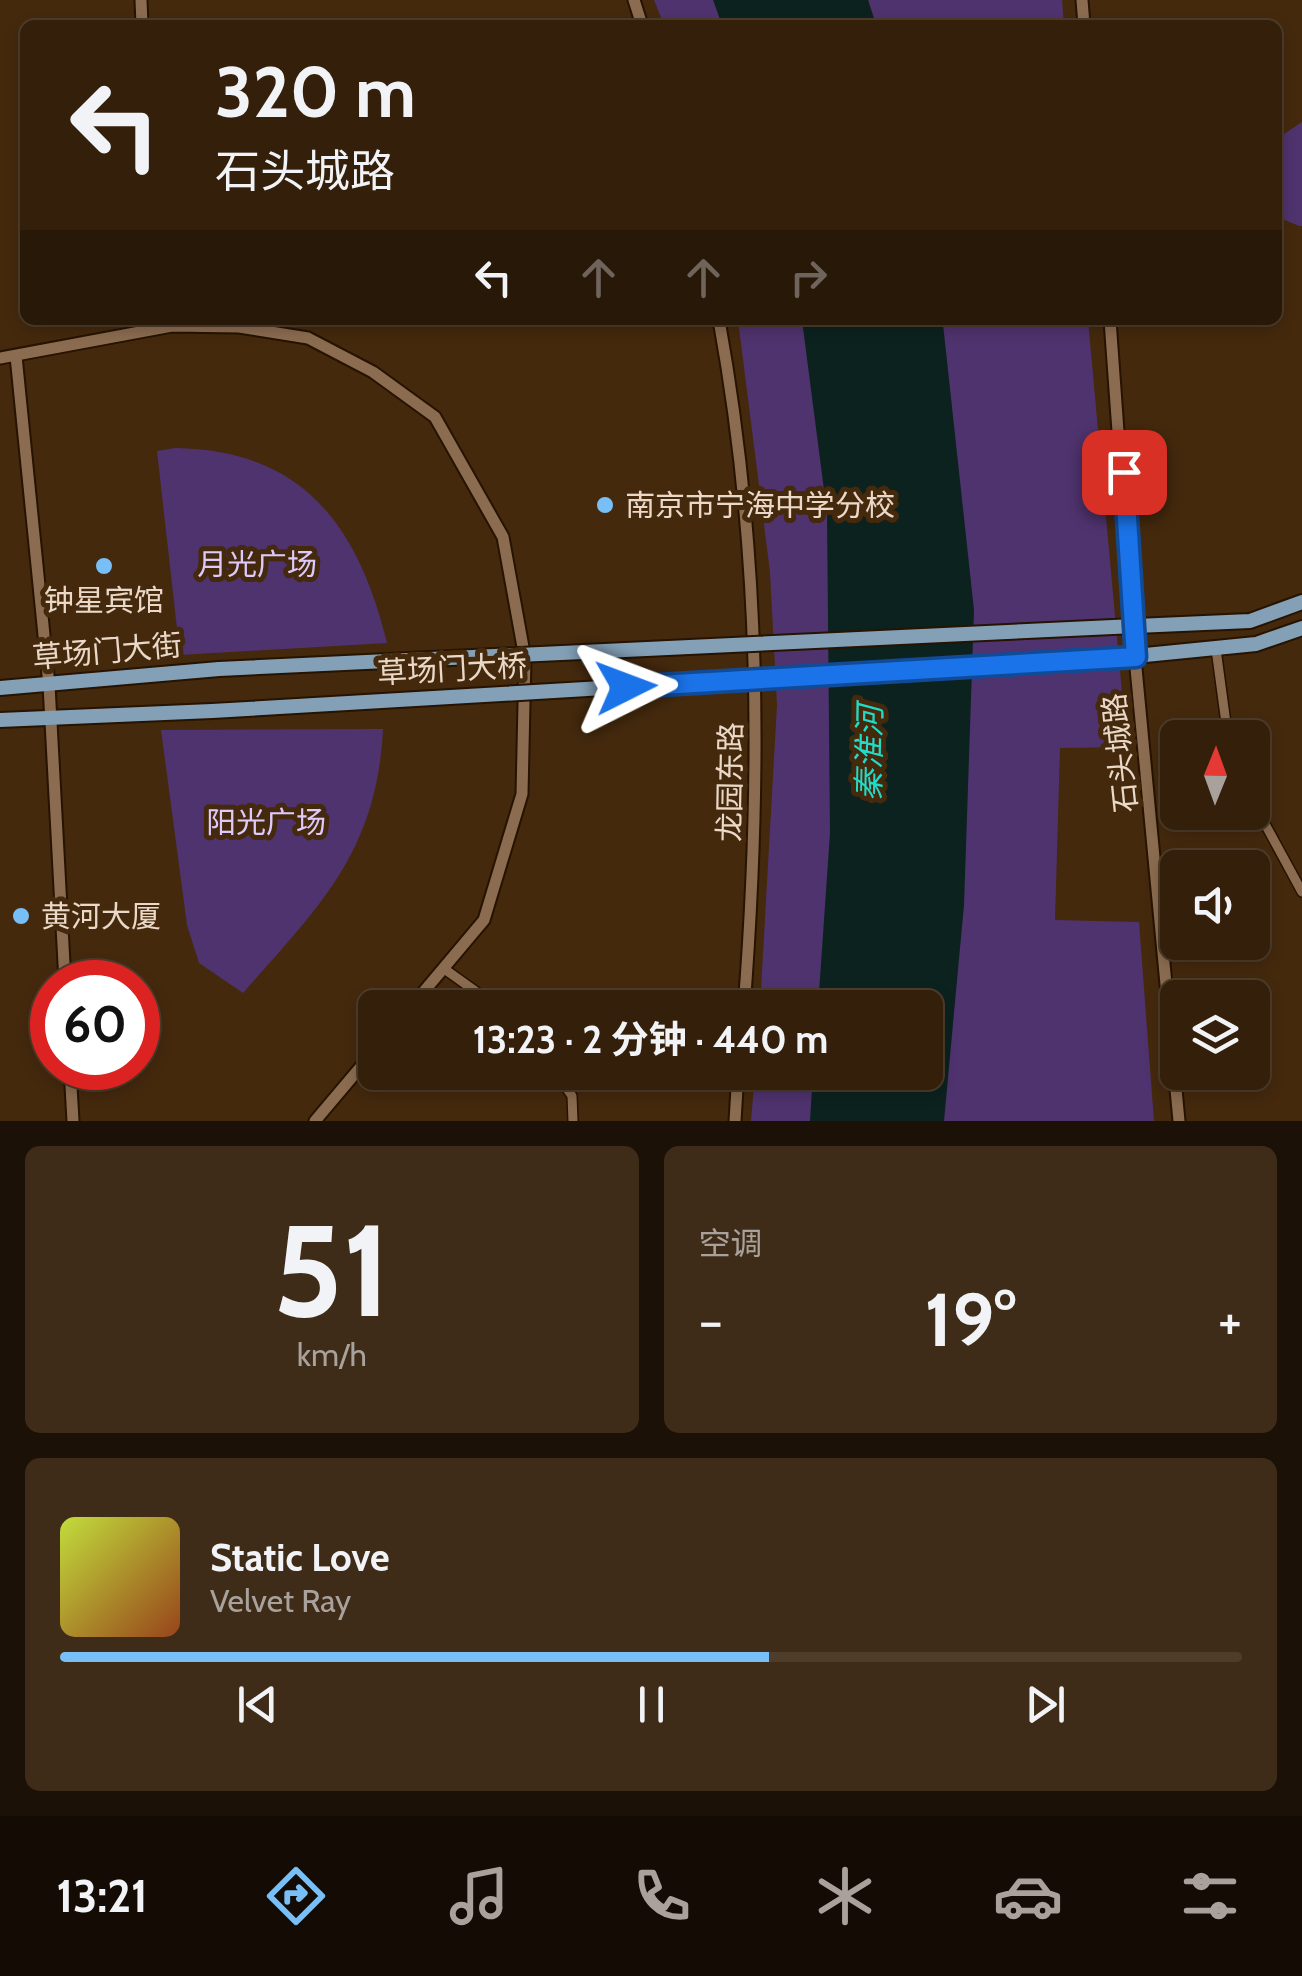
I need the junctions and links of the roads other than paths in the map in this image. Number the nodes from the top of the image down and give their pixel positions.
1 (163, 325) edge
2 (206, 325) edge
3 (720, 325) edge
4 (1110, 325) edge
5 (16, 356) junction
6 (0, 358) edge
7 (1302, 602) edge
8 (1132, 626) junction
9 (1302, 628) edge
10 (1216, 648) junction
11 (1136, 657) junction
12 (219, 670) joint
13 (49, 685) junction
14 (0, 688) edge
15 (212, 711) joint
16 (51, 717) junction
17 (0, 720) edge
18 (1226, 720) edge
19 (1269, 830) edge
20 (1300, 884) edge
21 (64, 960) edge
22 (443, 968) junction
23 (425, 990) edge
24 (474, 990) edge
25 (745, 990) edge
26 (358, 1070) edge
27 (71, 1090) edge
28 (568, 1090) edge
29 (737, 1090) edge
30 (73, 1121) edge
31 (315, 1121) edge
32 (573, 1121) edge
33 (735, 1121) edge
34 (1179, 1121) edge

1 - 5 street
2 - 22 street
3 - 25 street, 龙园东路
4 - 8 street, 石头城路
5 - 6 street
5 - 13 street
7 - 8 main road
8 - 11 street, 石头城路
8 - 12 main road, 草场门大桥, bridge
9 - 10 main road
10 - 11 main road
10 - 18 street
11 - 15 main road, 草场门大桥, bridge
11 - 34 street, 石头城路
12 - 13 main road, 草场门大街
13 - 14 main road, 草场门大街
13 - 16 street
15 - 16 main road, 草场门大街
16 - 17 main road, 草场门大街
16 - 21 street
19 - 20 street
22 - 23 street
22 - 24 street
26 - 31 street
27 - 30 street
28 - 32 street
29 - 33 street

